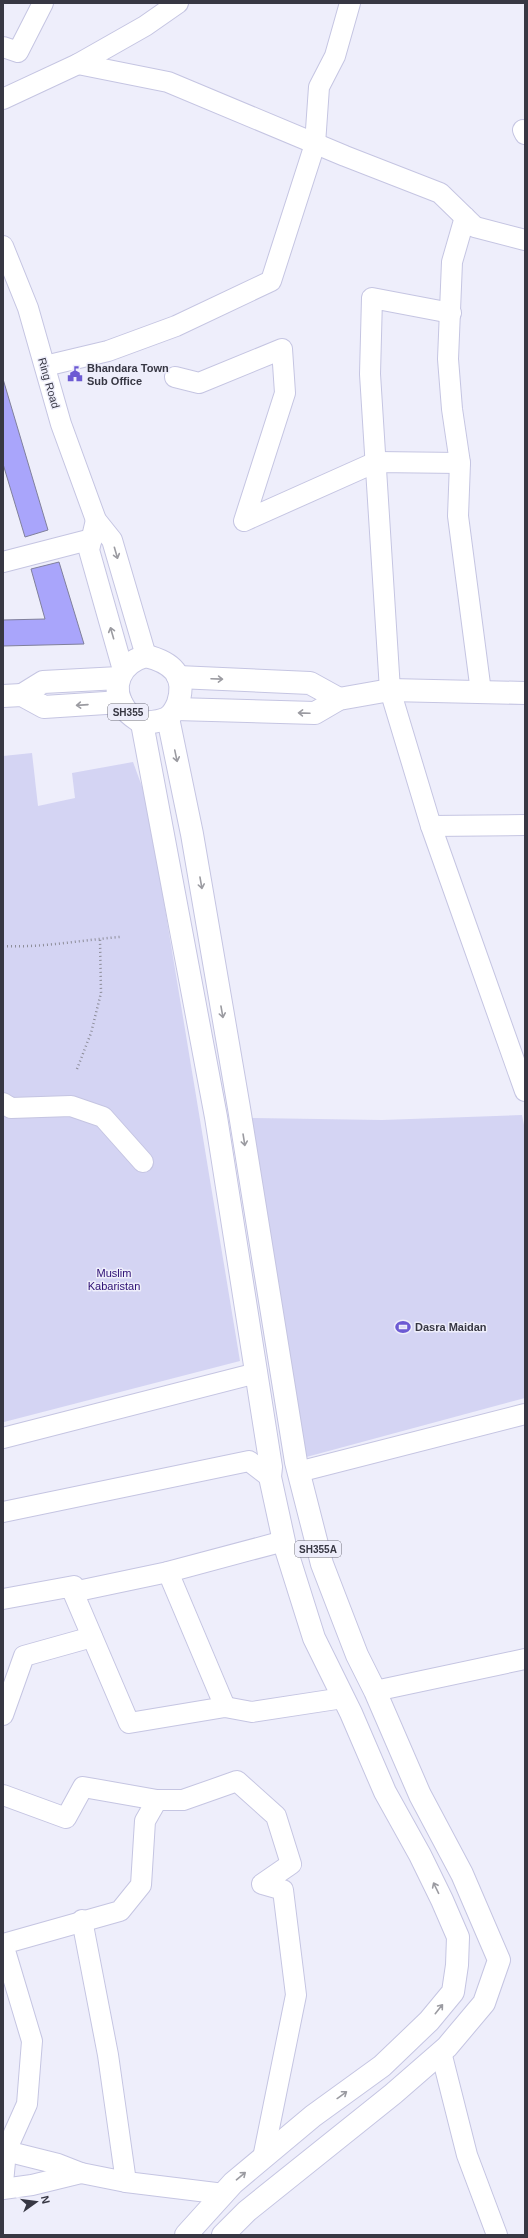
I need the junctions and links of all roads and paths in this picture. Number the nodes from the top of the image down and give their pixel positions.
1 (43, 3) edge
2 (178, 3) edge
3 (350, 3) edge
4 (3, 47) edge
5 (78, 64) junction
6 (3, 99) edge
7 (315, 144) junction
8 (465, 217) junction
9 (525, 240) edge
10 (3, 246) edge
11 (451, 313) junction
12 (44, 366) junction
13 (175, 377) dead end
14 (376, 462) junction
15 (460, 463) junction
16 (96, 520) junction
17 (92, 539) junction
18 (3, 562) edge
19 (146, 656) junction
20 (121, 674) junction
21 (178, 677) junction
22 (390, 690) junction
23 (481, 692) junction
24 (525, 693) edge
25 (12, 695) edge
26 (339, 700) junction
27 (121, 702) junction
28 (172, 713) junction
29 (142, 723) junction
30 (525, 825) edge
31 (431, 826) junction
32 (120, 937) dead end
33 (100, 939) junction
34 (3, 946) edge
35 (229, 1050) junction
36 (205, 1057) junction
37 (77, 1069) dead end
38 (525, 1091) edge
39 (3, 1103) edge
40 (143, 1162) dead end
41 (257, 1372) junction
42 (525, 1414) edge
43 (3, 1438) edge
44 (298, 1472) junction
45 (270, 1477) junction
46 (3, 1512) edge
47 (284, 1541) junction
48 (168, 1572) junction
49 (73, 1592) junction
50 (3, 1599) edge
51 (92, 1637) junction
52 (525, 1659) edge
53 (375, 1691) junction
54 (343, 1698) junction
55 (225, 1707) junction
56 (3, 1714) edge
57 (3, 1795) edge
58 (157, 1800) junction
59 (452, 1856) junction
60 (424, 1863) junction
61 (82, 1920) junction
62 (3, 1944) edge
63 (418, 2032) junction
64 (441, 2052) junction
65 (4, 2149) edge
66 (263, 2158) junction
67 (80, 2173) junction
68 (126, 2182) junction
69 (3, 2183) edge
70 (3, 2189) edge
71 (224, 2194) junction
72 (246, 2210) junction
73 (186, 2235) edge
74 (223, 2235) edge
75 (497, 2235) edge

1 - 4 street
2 - 5 street
3 - 7 street
5 - 6 street
5 - 7 street
7 - 8 street
7 - 12 street
8 - 9 street
8 - 11 street
10 - 12 street, Ring Road
11 - 14 street
11 - 15 street
12 - 16 street, Ring Road
13 - 14 street
14 - 15 street
14 - 22 street
15 - 23 street
16 - 17 street
16 -> 19 street, Ring Road
17 - 18 street
20 -> 17 street
19 - 20 main road
19 - 21 main road
20 - 25 main road, SH355
20 - 27 main road, SH355
21 -> 26 main road
21 - 28 main road
22 - 23 main road
22 - 26 main road
22 - 31 street
23 - 24 main road
27 -> 25 main road, SH355
26 -> 28 main road, SH355
27 - 29 main road, SH355
28 - 29 main road, SH355
28 -> 35 main road, SH355A
29 - 36 main road, SH355A
30 - 31 street
31 - 38 street
32 - 33 path
33 - 34 path
33 - 37 path
35 - 36 main road
35 -> 44 main road, SH355A
36 - 41 main road, SH355A
39 - 40 street
41 - 43 street
41 - 45 main road, SH355A
42 - 44 street
44 - 45 main road
44 - 53 main road, SH355A
45 - 46 street
45 - 47 main road, SH355A
47 - 48 street
47 - 54 main road, SH355A
48 - 49 street
48 - 55 street
49 - 50 street
49 - 51 street
51 - 55 street
51 - 56 street
52 - 53 street
53 - 54 main road
53 - 59 main road, SH355A
54 - 55 street
54 - 60 main road, SH355A
57 - 58 street
58 - 61 street
58 - 66 street
59 - 60 main road
59 - 64 main road, SH355A
63 -> 60 main road, SH355A
61 - 62 street
61 - 68 street
62 - 65 street
63 - 64 main road
66 -> 63 main road, SH355A
64 - 72 main road, SH355A
64 - 75 street
65 - 67 street
65 - 69 street
71 -> 66 main road, SH355A
67 - 68 street
67 - 70 street
68 - 71 street
71 - 72 main road
71 - 73 main road, SH355A
72 - 74 main road, SH355A

